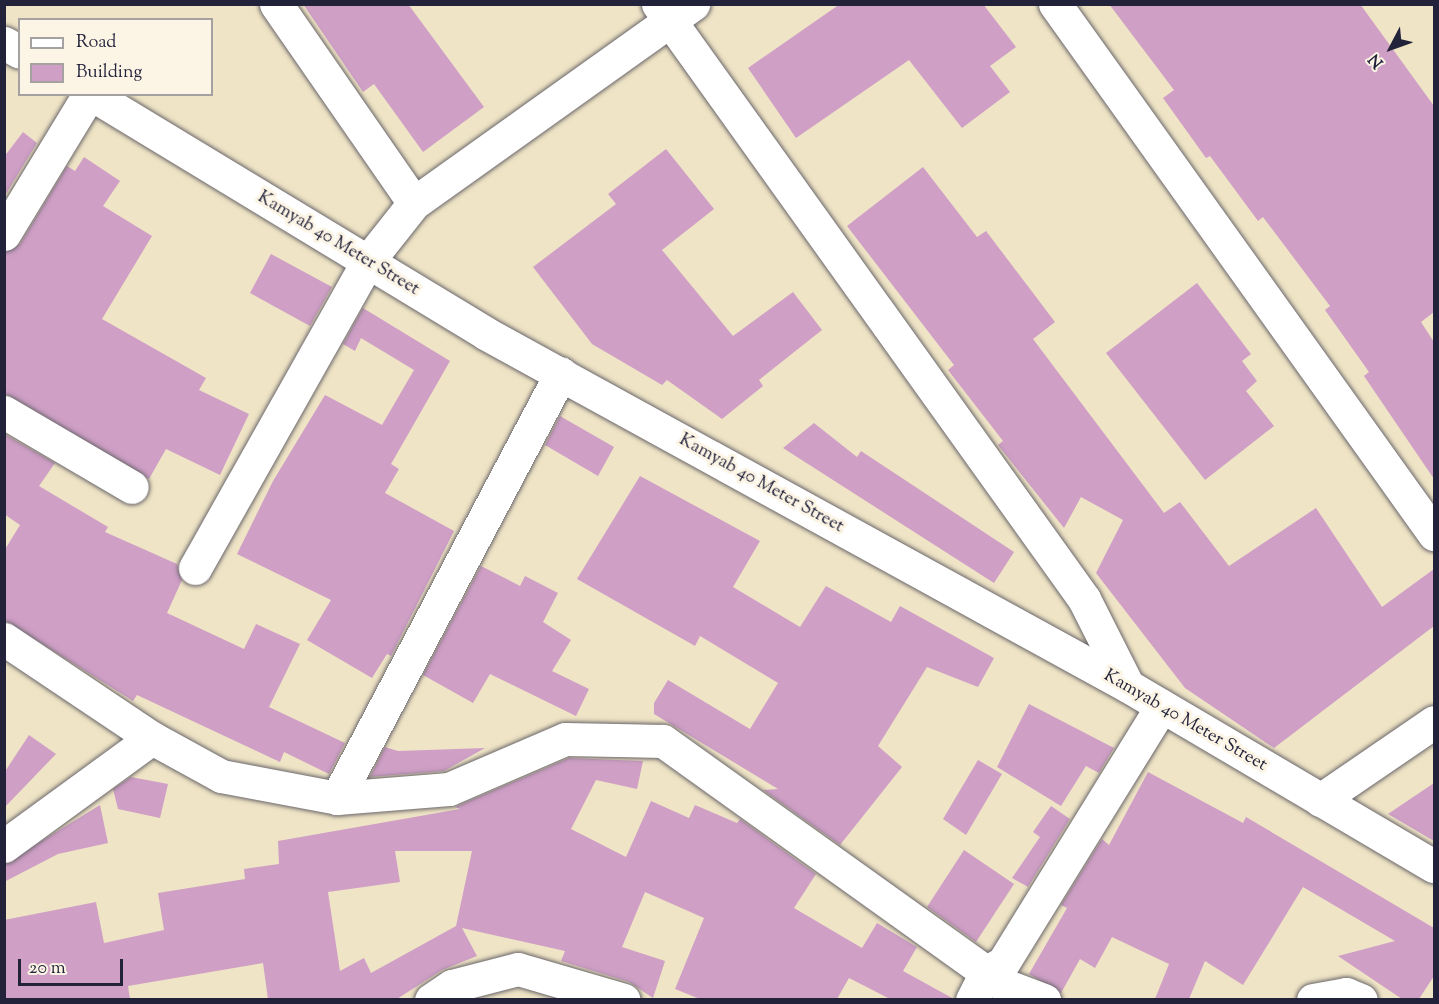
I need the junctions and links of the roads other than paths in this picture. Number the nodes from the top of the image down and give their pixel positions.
1 (276, 4) edge
2 (1055, 4) edge
3 (674, 10) edge
4 (4, 43) edge
5 (18, 51) edge
6 (89, 96) edge
7 (93, 96) edge
8 (414, 203) junction
9 (4, 234) edge
10 (368, 261) junction
11 (561, 374) junction
12 (4, 412) edge
13 (132, 487) dead end
14 (1434, 534) edge
15 (195, 568) dead end
16 (4, 639) edge
17 (1128, 686) junction
18 (1162, 706) junction
19 (1434, 722) edge
20 (152, 738) junction
21 (337, 798) junction
22 (1320, 800) junction
23 (4, 846) edge
24 (1434, 866) edge
25 (979, 986) edge
26 (431, 999) edge
27 (624, 999) edge
28 (1044, 999) edge
29 (1313, 999) edge
30 (1361, 999) edge

1 - 8 street
2 - 14 street
3 - 8 street
3 - 17 street
4 - 5 street
6 - 9 street
7 - 10 street, Kamyab 40 Meter Street
8 - 10 street
10 - 11 street, Kamyab 40 Meter Street
10 - 15 street
11 - 17 street, Kamyab 40 Meter Street
11 - 21 street
12 - 13 street
16 - 20 street
17 - 18 street, Kamyab 40 Meter Street
18 - 22 street, Kamyab 40 Meter Street
18 - 25 street
19 - 22 street
20 - 21 street
20 - 23 street
21 - 25 street
22 - 24 street, Kamyab 40 Meter Street
25 - 28 street
26 - 27 street
29 - 30 street

